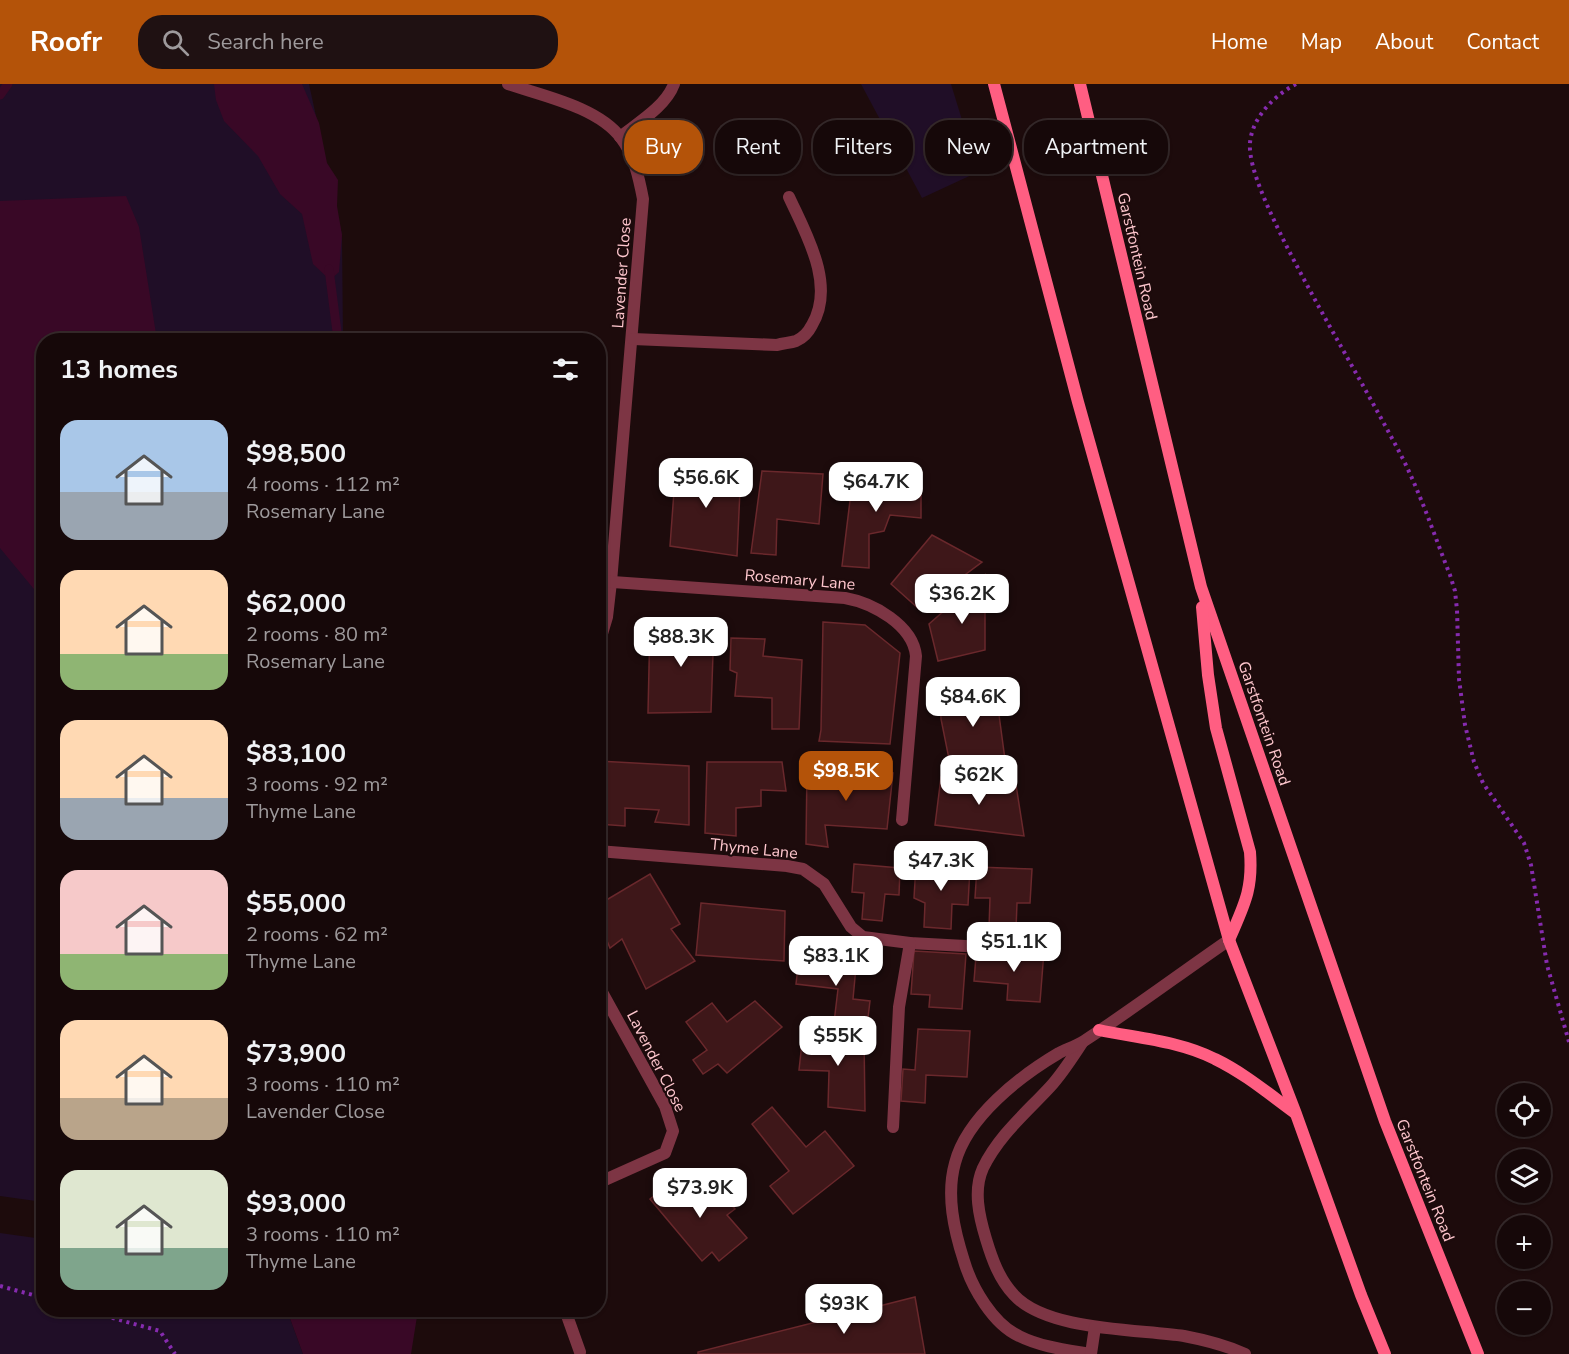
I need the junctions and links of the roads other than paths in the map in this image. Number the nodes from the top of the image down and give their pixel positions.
1 (508, 84) edge
2 (674, 84) edge
3 (994, 84) edge
4 (1080, 84) edge
5 (620, 136) junction
6 (789, 197) dead end
7 (633, 339) junction
8 (606, 573) edge
9 (606, 582) edge
10 (1201, 587) junction
11 (606, 600) edge
12 (606, 620) edge
13 (902, 820) dead end
14 (606, 851) edge
15 (1229, 940) junction
16 (910, 943) junction
17 (1002, 948) dead end
18 (606, 1000) edge
19 (1099, 1030) junction
20 (1082, 1042) junction
21 (1296, 1114) junction
22 (893, 1127) dead end
23 (606, 1179) edge
24 (567, 1317) edge
25 (1095, 1326) junction
26 (580, 1352) dead end
27 (1237, 1352) edge
28 (1090, 1354) edge
29 (1385, 1354) edge
30 (1478, 1354) edge

1 - 5 street, Lavender Close
2 - 5 street
3 - 15 main road
4 - 10 main road, Garstfontein Road
5 - 7 street, Lavender Close
6 - 7 street
7 - 8 street, Lavender Close
9 - 13 street, Rosemary Lane
10 - 15 main road
10 - 30 main road, Garstfontein Road
11 - 12 street, Lavender Close
14 - 16 street, Thyme Lane
15 - 19 street
15 - 21 main road
16 - 17 street, Thyme Lane
16 - 22 street
18 - 23 street, Lavender Close
19 - 20 street
19 - 21 main road
20 - 25 street
20 - 28 street
21 - 29 main road
24 - 26 street
25 - 27 street
25 - 28 street

